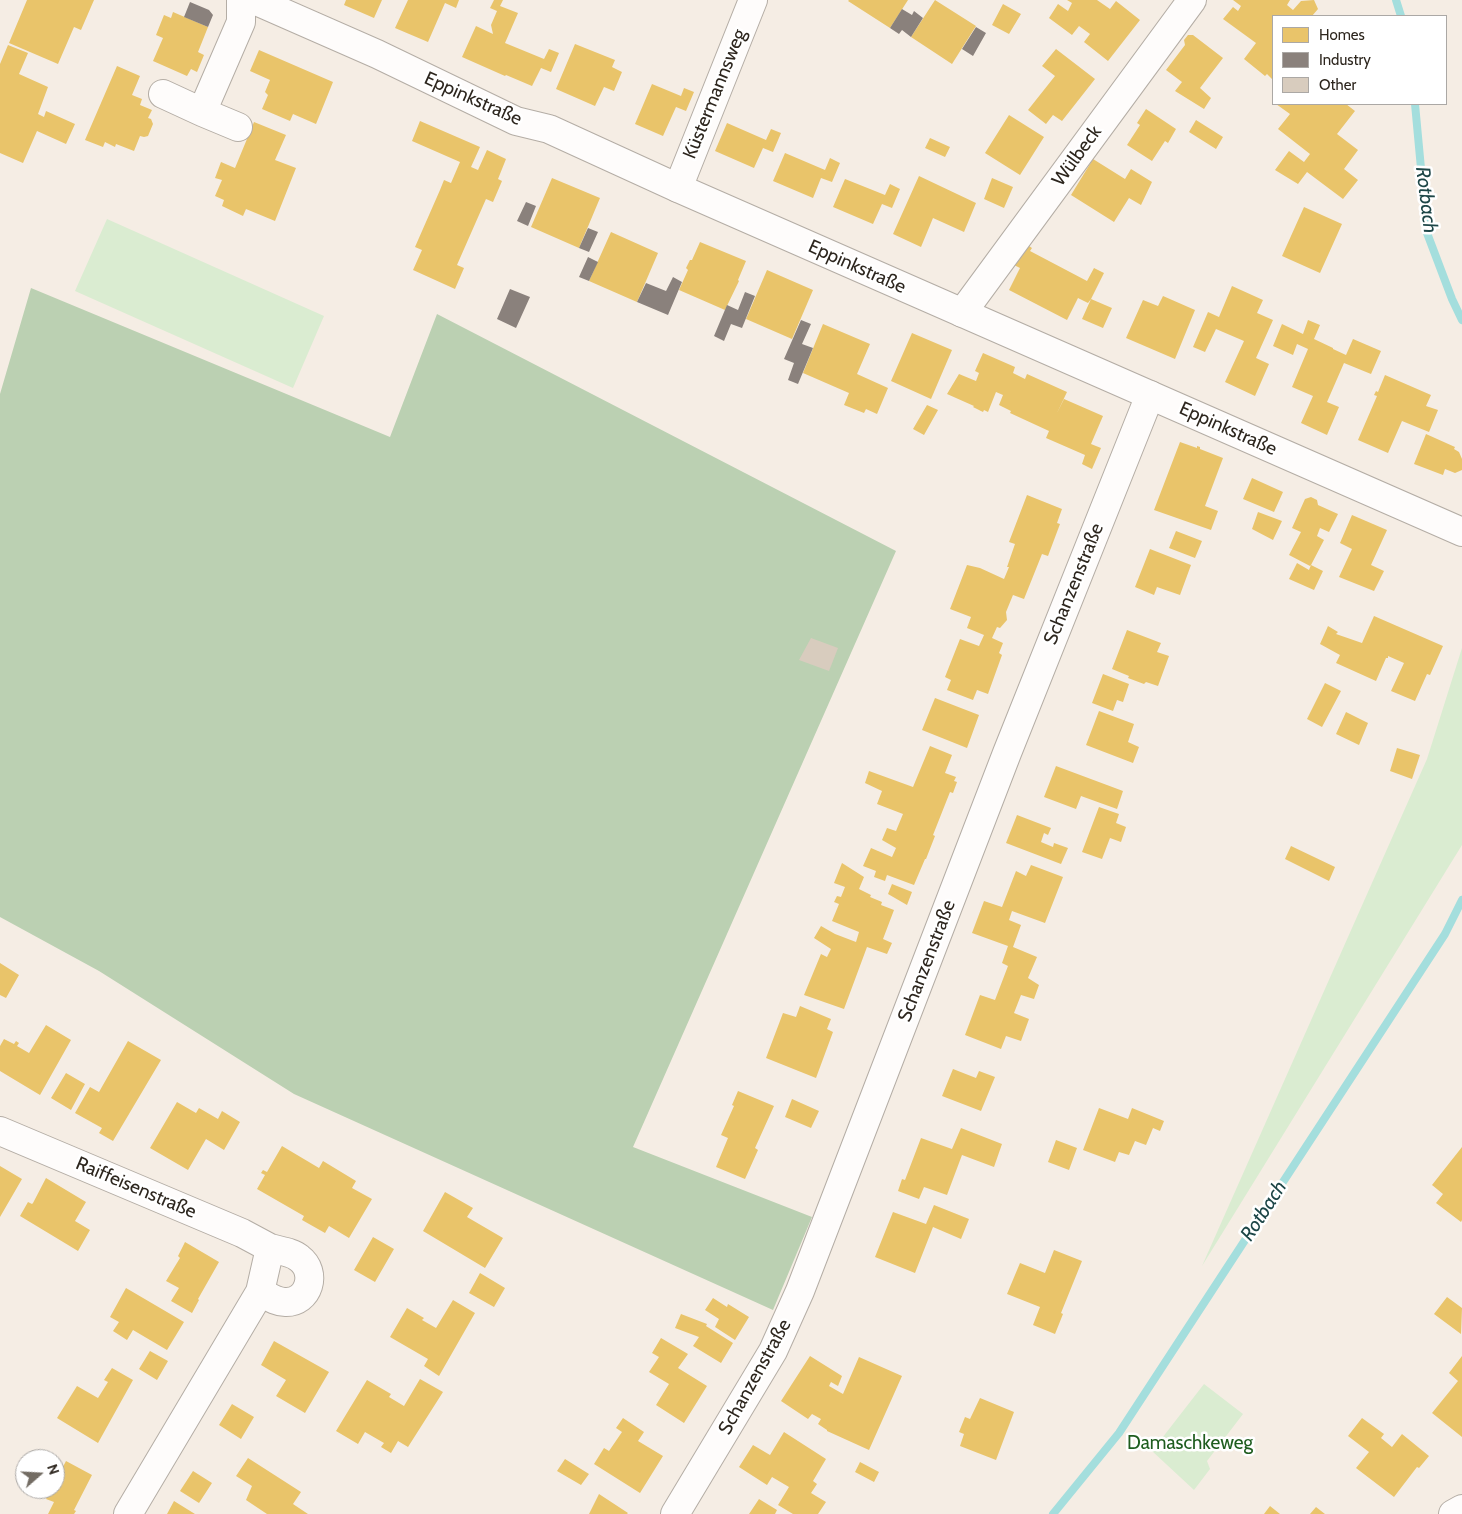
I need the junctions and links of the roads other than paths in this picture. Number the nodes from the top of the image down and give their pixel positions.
1 (241, 0) edge
2 (254, 0) edge
3 (753, 0) edge
4 (1192, 0) edge
5 (162, 94) dead end
6 (202, 112) junction
7 (238, 127) dead end
8 (678, 188) junction
9 (962, 313) junction
10 (1150, 395) junction
11 (1462, 532) edge
12 (0, 1131) edge
13 (270, 1248) junction
14 (260, 1292) junction
15 (1462, 1509) edge
16 (128, 1514) edge
17 (675, 1514) edge
18 (1453, 1514) edge

1 - 6 street
2 - 8 street, Eppinkstraße
3 - 8 street, Küstermannsweg
4 - 9 street, Wülbeck
5 - 6 street
6 - 7 street
8 - 9 street, Eppinkstraße
9 - 10 street, Eppinkstraße
10 - 11 street, Eppinkstraße
10 - 17 street, Schanzenstraße
12 - 13 street, Raiffeisenstraße
13 - 14 street
13 - 14 street, Raiffeisenstraße
14 - 16 street
15 - 18 street

